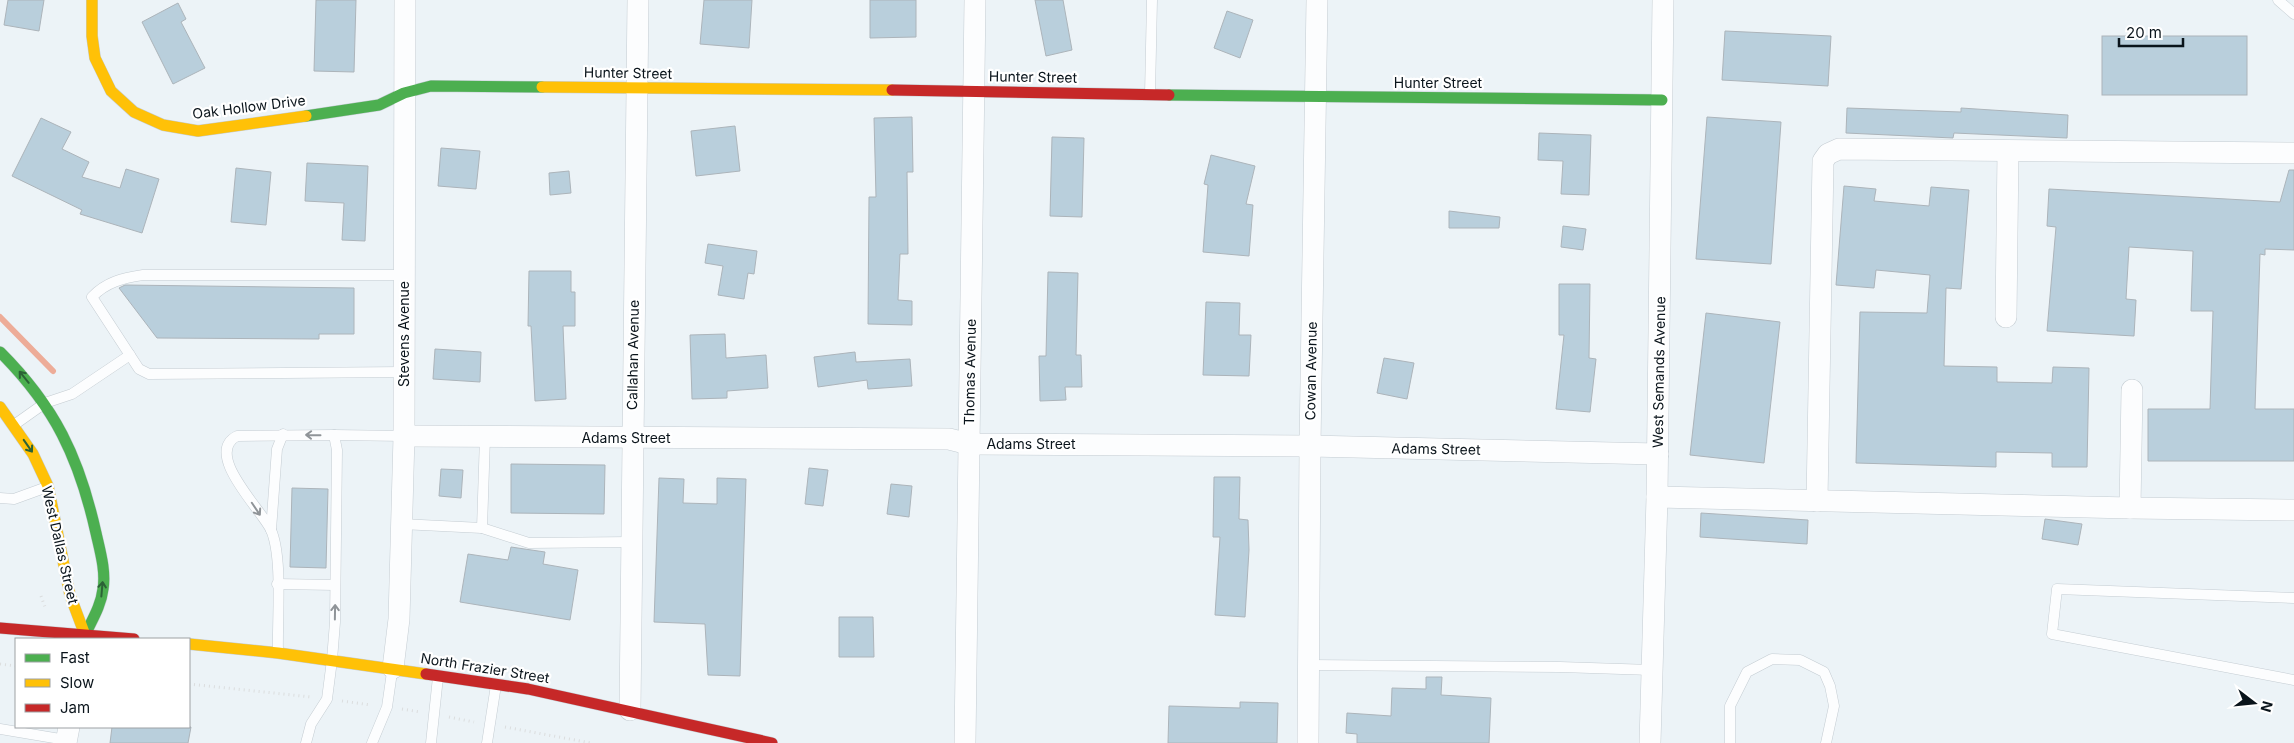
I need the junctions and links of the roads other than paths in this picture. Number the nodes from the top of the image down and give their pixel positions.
1 (92, 0) edge
2 (405, 0) edge
3 (638, 0) edge
4 (975, 0) edge
5 (1152, 0) edge
6 (1317, 0) edge
7 (1663, 0) edge
8 (2278, 0) edge
9 (2294, 14) edge
10 (638, 88) junction
11 (974, 91) junction
12 (404, 93) junction
13 (1150, 95) junction
14 (1316, 98) junction
15 (1662, 100) junction
16 (2008, 151) junction
17 (2294, 153) edge
18 (404, 275) junction
19 (2006, 317) dead end
20 (0, 352) edge
21 (130, 355) junction
22 (404, 372) junction
23 (2132, 390) dead end
24 (45, 403) junction
25 (0, 407) edge
26 (13, 425) junction
27 (283, 434) junction
28 (334, 435) junction
29 (404, 436) junction
30 (484, 437) junction
31 (632, 438) junction
32 (969, 444) junction
33 (1310, 446) junction
34 (1658, 454) junction
35 (48, 486) junction
36 (1657, 497) junction
37 (0, 498) edge
38 (1817, 501) junction
39 (2130, 508) junction
40 (2294, 510) edge
41 (401, 524) junction
42 (482, 528) junction
43 (271, 530) junction
44 (631, 542) junction
45 (277, 584) junction
46 (335, 585) junction
47 (2294, 598) edge
48 (0, 628) edge
49 (85, 637) edge
50 (110, 638) edge
51 (190, 644) edge
52 (278, 653) junction
53 (332, 660) junction
54 (1308, 665) junction
55 (393, 668) junction
56 (1652, 670) junction
57 (438, 675) junction
58 (2294, 680) edge
59 (496, 684) junction
60 (630, 710) junction
61 (0, 729) edge
62 (67, 737) edge
63 (306, 743) edge
64 (372, 743) edge
65 (431, 743) edge
66 (487, 743) edge
67 (772, 743) edge
68 (965, 743) edge
69 (1308, 743) edge
70 (1650, 743) edge
71 (1730, 743) edge
72 (1826, 743) edge

1 - 12 street, Oak Hollow Drive
2 - 12 street, Stevens Avenue
3 - 10 street, Callahan Avenue
4 - 11 street, Thomas Avenue
5 - 13 lane
6 - 14 street, Cowan Avenue
7 - 15 street, West Semands Avenue
8 - 9 lane
10 - 11 street, Hunter Street
10 - 12 street, Hunter Street
10 - 31 street, Callahan Avenue
11 - 13 street, Hunter Street
11 - 32 street, Thomas Avenue
12 - 18 street, Stevens Avenue
13 - 14 street, Hunter Street
14 - 15 street, Hunter Street
14 - 33 street, Cowan Avenue
15 - 34 street, West Semands Avenue
16 - 17 street
16 - 19 street
16 - 38 street
18 - 21 lane
18 - 22 street, Stevens Avenue
24 -> 20 street, West Dallas Street
21 - 22 lane
21 - 24 lane
22 - 29 street, Stevens Avenue
23 - 39 street
24 - 26 lane
49 -> 24 street, West Dallas Street
25 - 26 street, West Dallas Street
26 -> 35 street, West Dallas Street
28 -> 27 lane
27 - 43 lane
27 -> 43 lane
28 - 29 lane
28 - 46 lane
29 - 30 street, Adams Street
29 - 41 street, Stevens Avenue
30 - 31 street, Adams Street
30 - 42 lane
31 - 32 street, Adams Street
31 - 44 street, Callahan Avenue
32 - 33 street, Adams Street
32 - 68 street, Thomas Avenue
33 - 34 street, Adams Street
33 - 54 street, Cowan Avenue
34 - 36 street, West Semands Avenue
35 - 37 lane
35 - 49 street, West Dallas Street
36 - 38 street
36 - 56 street, West Semands Avenue
38 - 39 street
39 - 40 street
41 - 42 lane
41 - 55 street, Stevens Avenue
42 - 44 lane
43 - 45 lane
44 - 60 street, Callahan Avenue
45 - 46 lane
45 - 52 lane
53 -> 46 lane
47 - 58 lane
48 - 49 street
49 - 50 street
51 - 52 street, North Frazier Street
52 - 53 street, North Frazier Street
53 - 55 street, North Frazier Street
53 - 63 lane
54 - 56 lane
54 - 69 street, Cowan Avenue
55 - 57 street, North Frazier Street
55 - 64 lane
56 - 70 street, West Semands Avenue
57 - 59 street, North Frazier Street
57 - 65 lane
59 - 60 street, North Frazier Street
59 - 66 lane
60 - 67 street, North Frazier Street
61 - 62 lane
71 - 72 lane

